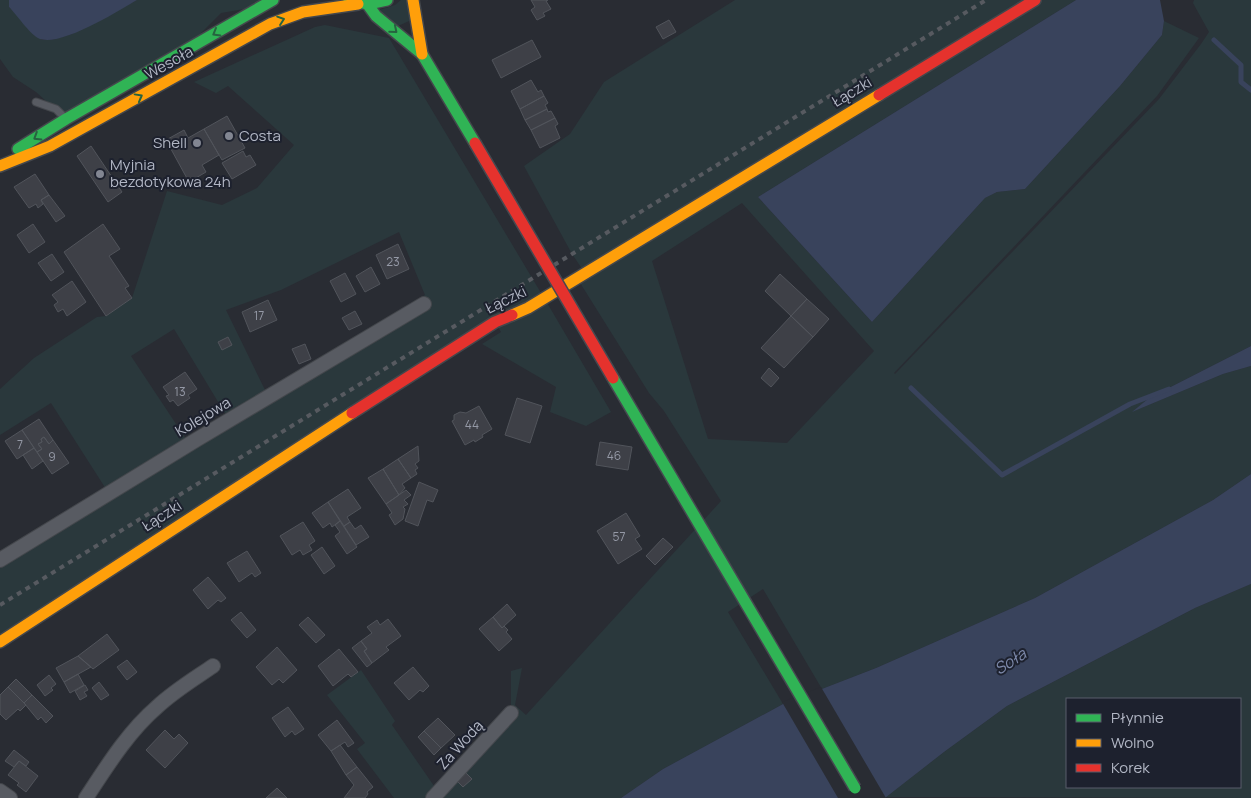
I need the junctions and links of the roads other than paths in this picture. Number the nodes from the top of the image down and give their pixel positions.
1 (273, 0) edge
2 (387, 0) edge
3 (413, 0) edge
4 (1035, 0) edge
5 (358, 3) edge
6 (422, 54) junction
7 (36, 102) dead end
8 (66, 119) junction
9 (0, 161) edge
10 (0, 166) edge
11 (424, 304) dead end
12 (0, 560) edge
13 (0, 642) edge
14 (213, 666) dead end
15 (511, 713) dead end
16 (0, 791) edge
17 (10, 798) edge
18 (86, 798) edge
19 (433, 798) edge
20 (861, 798) edge

1 -> 8 street, Wesoła
2 - 5 street, Wesoła
3 - 6 street
4 - 13 street, Łączki
5 -> 6 street
10 -> 5 street, Wesoła
6 - 20 street, bridge
7 - 8 lane
8 -> 9 street, Wesoła
11 - 12 street, Kolejowa
14 - 18 street
15 - 19 street, Za Wodą
16 - 17 street

